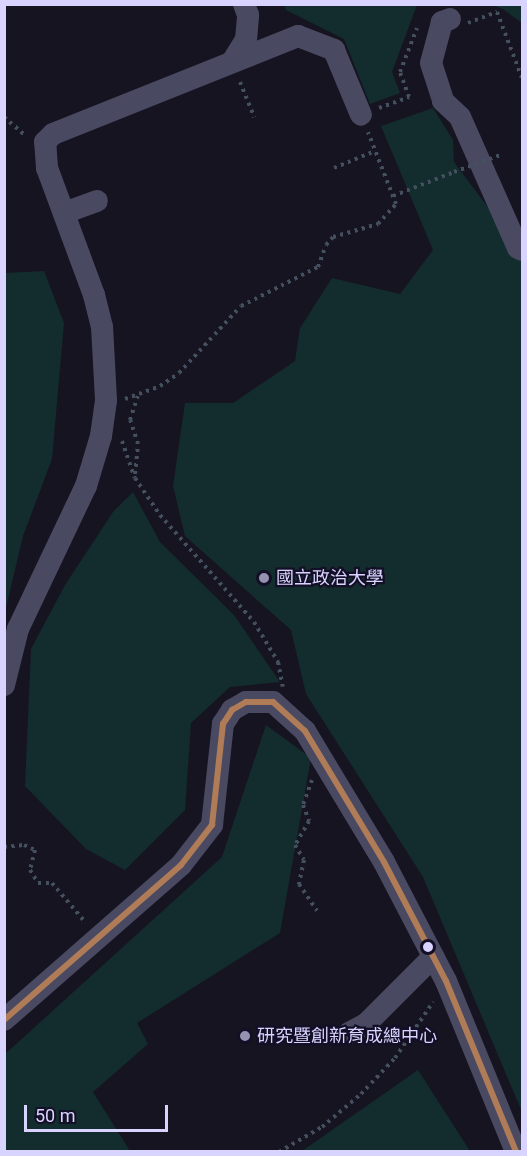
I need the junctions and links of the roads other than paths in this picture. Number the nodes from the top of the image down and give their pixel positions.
1 (244, 4) edge
2 (450, 19) road end
3 (235, 71) junction
4 (361, 115) road end
5 (97, 201) dead end
6 (64, 213) junction
7 (522, 250) edge
8 (4, 685) edge
9 (433, 957) junction
10 (4, 1020) edge
11 (350, 1033) dead end
12 (516, 1152) edge

1 - 3 lane
2 - 7 lane
3 - 4 lane
3 - 6 lane
5 - 6 lane
6 - 8 lane
9 - 10 lane
9 - 11 lane
9 - 12 lane

